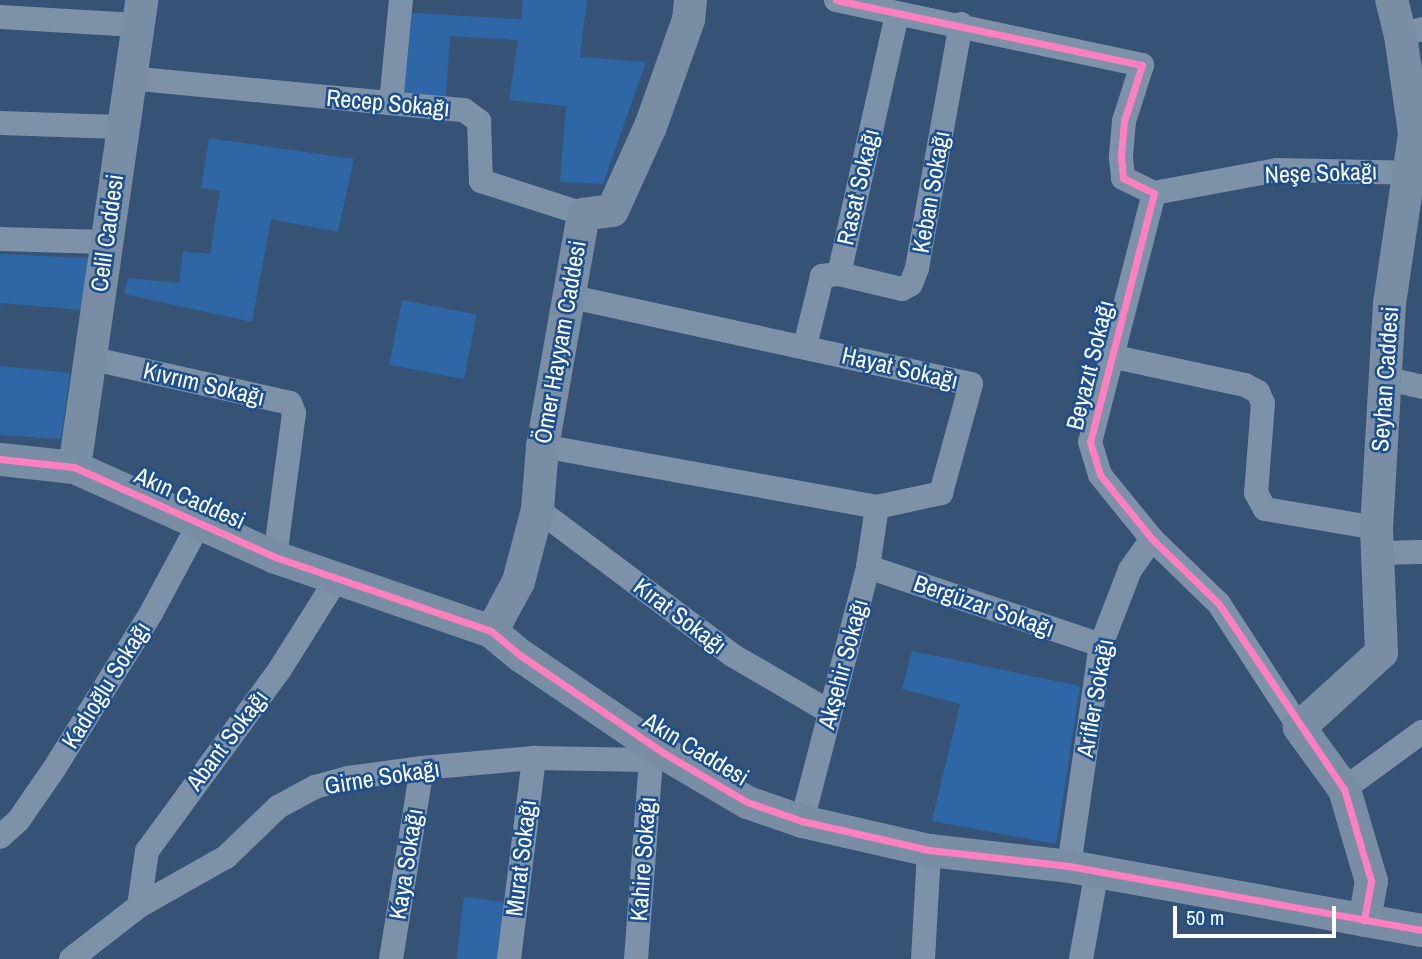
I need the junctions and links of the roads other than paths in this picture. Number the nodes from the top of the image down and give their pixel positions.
1 (401, 0) edge
2 (690, 0) edge
3 (836, 0) edge
4 (1391, 0) edge
5 (16, 12) edge
6 (139, 12) edge
7 (897, 14) junction
8 (961, 24) junction
9 (1411, 32) edge
10 (129, 78) junction
11 (391, 103) junction
12 (0, 123) edge
13 (121, 127) junction
14 (1414, 172) edge
15 (1154, 193) junction
16 (583, 214) junction
17 (0, 239) edge
18 (105, 242) junction
19 (839, 274) junction
20 (567, 296) junction
21 (805, 346) junction
22 (1110, 356) junction
23 (89, 358) junction
24 (1384, 378) junction
25 (1422, 387) edge
26 (542, 446) junction
27 (0, 458) edge
28 (74, 467) junction
29 (877, 507) junction
30 (537, 509) junction
31 (199, 524) junction
32 (1152, 539) junction
33 (1377, 540) junction
34 (1422, 552) edge
35 (275, 557) junction
36 (868, 567) junction
37 (336, 580) junction
38 (491, 631) junction
39 (1101, 645) junction
40 (830, 712) junction
41 (1299, 727) junction
42 (1422, 732) edge
43 (656, 756) junction
44 (534, 758) junction
45 (422, 768) junction
46 (1344, 789) junction
47 (802, 821) junction
48 (0, 837) edge
49 (929, 850) junction
50 (1083, 869) junction
51 (139, 906) junction
52 (1364, 920) junction
53 (1422, 930) edge
54 (71, 959) edge
55 (391, 959) edge
56 (509, 959) edge
57 (636, 959) edge
58 (923, 959) edge
59 (1081, 959) edge

1 - 11 street
2 - 16 street, Ömer Hayyam Caddesi
3 - 7 street
4 - 9 street, Seyhan Caddesi
5 - 6 street
6 - 10 street, Celil Caddesi
7 - 8 street
7 - 19 street, Rasat Sokağı
8 - 15 street
8 - 19 street, Keban Sokağı
9 - 14 street, Seyhan Caddesi
10 - 11 street, Recep Sokağı
10 - 13 street, Celil Caddesi
11 - 16 street, Recep Sokağı
12 - 13 street
13 - 18 street, Celil Caddesi
14 - 15 street, Neşe Sokağı
14 - 24 street, Seyhan Caddesi
15 - 22 street, Beyazıt Sokağı
16 - 20 street, Ömer Hayyam Caddesi
17 - 18 street
18 - 23 street, Celil Caddesi
19 - 21 street, Rasat Sokağı
20 - 21 street, Hayat Sokağı
20 - 26 street, Ömer Hayyam Caddesi
21 - 29 street, Hayat Sokağı
22 - 32 street, Beyazıt Sokağı
22 - 33 street
23 - 28 street, Celil Caddesi
23 - 35 street, Kıvrım Sokağı
24 - 25 street
24 - 33 street, Seyhan Caddesi
26 - 29 street, Hayat Sokağı
26 - 30 street, Ömer Hayyam Caddesi
27 - 28 street, Akın Caddesi
28 - 31 street, Akın Caddesi
29 - 36 street, Akşehir Sokağı
30 - 38 street, Ömer Hayyam Caddesi
30 - 40 street, Kırat Sokağı
31 - 35 street, Akın Caddesi
31 - 48 street, Kadıoğlu Sokağı
32 - 39 street, Arifler Sokağı
32 - 41 street, Beyazıt Sokağı
33 - 34 street
33 - 41 street, Seyhan Caddesi
35 - 37 street, Akın Caddesi
36 - 39 street, Bergüzar Sokağı
36 - 40 street, Akşehir Sokağı
37 - 38 street, Akın Caddesi
37 - 51 street, Abant Sokağı
38 - 43 street, Akın Caddesi
39 - 50 street, Arifler Sokağı
40 - 47 street, Akşehir Sokağı
41 - 46 street, Beyazıt Sokağı
42 - 46 street
43 - 44 street, Girne Sokağı
43 - 47 street, Akın Caddesi
43 - 57 street, Kahire Sokağı
44 - 45 street, Girne Sokağı
44 - 56 street, Murat Sokağı
45 - 51 street, Girne Sokağı
45 - 55 street, Kaya Sokağı
46 - 52 street, Beyazıt Sokağı
47 - 49 street, Akın Caddesi
49 - 50 street, Akın Caddesi
49 - 58 street
50 - 52 street, Akın Caddesi
50 - 59 street, Arifler Sokağı
51 - 54 street, Girne Sokağı
52 - 53 street, Akın Caddesi

